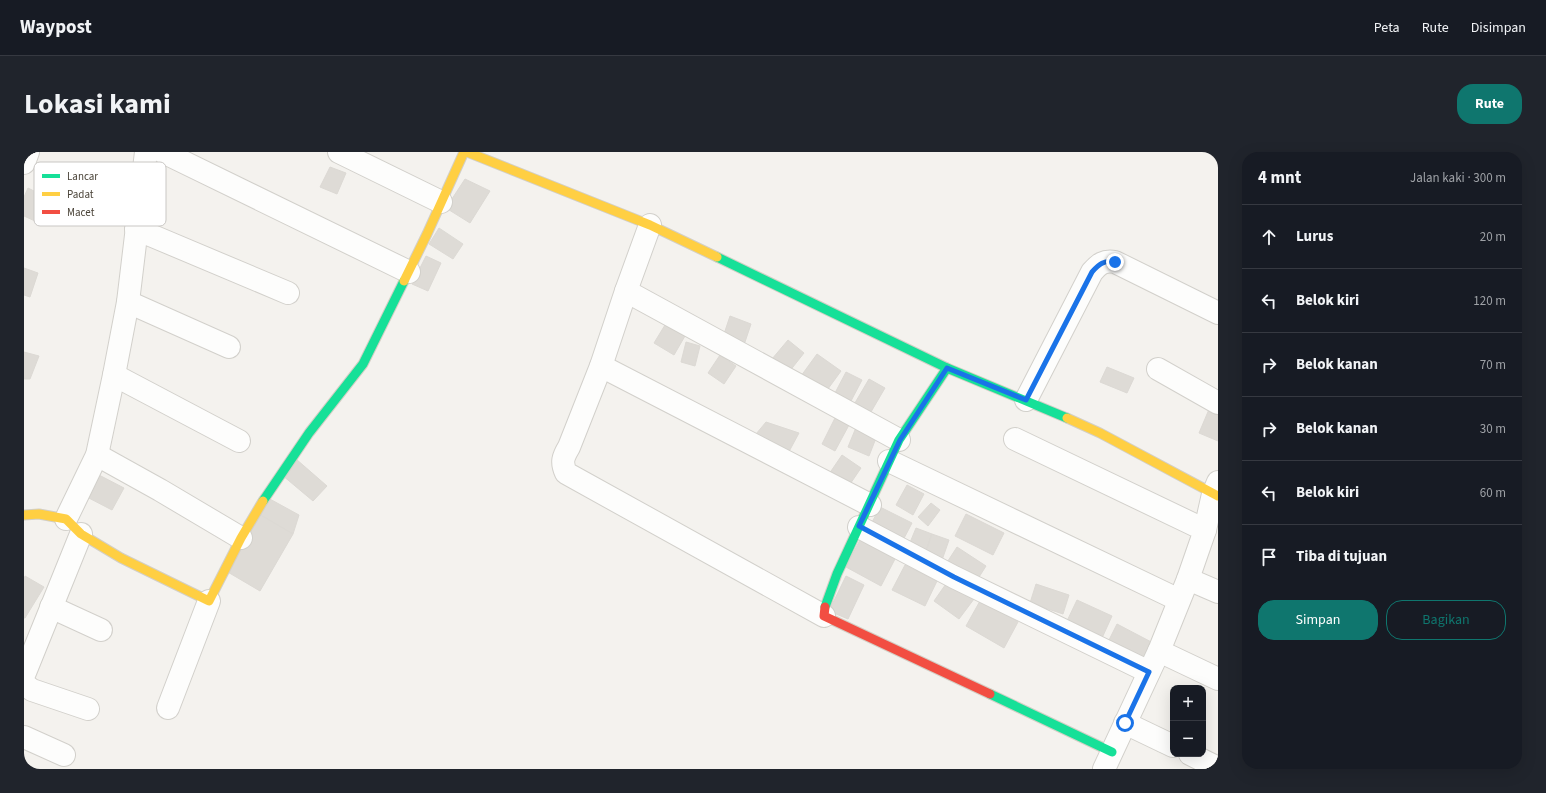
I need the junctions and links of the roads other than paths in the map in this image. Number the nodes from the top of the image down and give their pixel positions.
1 (28, 152) edge
2 (146, 152) edge
3 (163, 152) edge
4 (339, 152) edge
5 (464, 152) edge
6 (468, 152) edge
7 (145, 162) edge
8 (24, 164) edge
9 (441, 202) junction
10 (650, 225) junction
11 (136, 226) edge
12 (136, 229) junction
13 (408, 272) junction
14 (626, 291) junction
15 (288, 293) dead end
16 (128, 302) junction
17 (1218, 313) edge
18 (229, 347) dead end
19 (601, 366) junction
20 (947, 368) junction
21 (1158, 368) dead end
22 (114, 376) junction
23 (1026, 400) junction
24 (1218, 403) edge
25 (1015, 439) dead end
26 (900, 440) junction
27 (239, 441) dead end
28 (97, 455) junction
29 (889, 461) junction
30 (1216, 491) edge
31 (870, 505) junction
32 (24, 514) edge
33 (73, 526) junction
34 (859, 526) junction
35 (1205, 530) junction
36 (241, 538) junction
37 (1188, 579) junction
38 (1218, 592) edge
39 (1179, 600) junction
40 (210, 601) junction
41 (51, 607) junction
42 (824, 616) junction
43 (101, 630) dead end
44 (1158, 652) junction
45 (1149, 672) junction
46 (24, 675) edge
47 (1218, 679) edge
48 (24, 684) edge
49 (168, 708) dead end
50 (88, 709) dead end
51 (1125, 723) junction
52 (24, 737) edge
53 (1170, 745) edge
54 (64, 755) dead end
55 (1196, 757) edge
56 (1108, 761) edge
57 (1218, 768) edge

1 - 8 street
2 - 7 street
3 - 13 street
4 - 9 street
5 - 9 street
6 - 10 street
9 - 13 street
10 - 14 street
10 - 20 street
11 - 12 street
12 - 15 street
12 - 16 street
13 - 36 street
14 - 19 street
14 - 26 street
16 - 18 street
16 - 22 street
17 - 23 street
19 - 31 street
19 - 42 street
20 - 23 street
20 - 26 street
21 - 24 street
22 - 27 street
22 - 28 street
23 - 30 street
25 - 35 street
26 - 29 street
28 - 33 street
28 - 36 street
29 - 31 street
29 - 39 street
30 - 35 street
31 - 34 street
32 - 33 street
33 - 40 street
33 - 41 street
34 - 42 street
34 - 45 street
35 - 37 street
36 - 40 street
37 - 38 street
37 - 39 street
39 - 44 street
40 - 49 street
41 - 43 street
41 - 46 street
42 - 56 street
44 - 45 street
44 - 47 street
45 - 51 street
48 - 50 street
51 - 53 street
51 - 56 street
52 - 54 street
55 - 57 street

